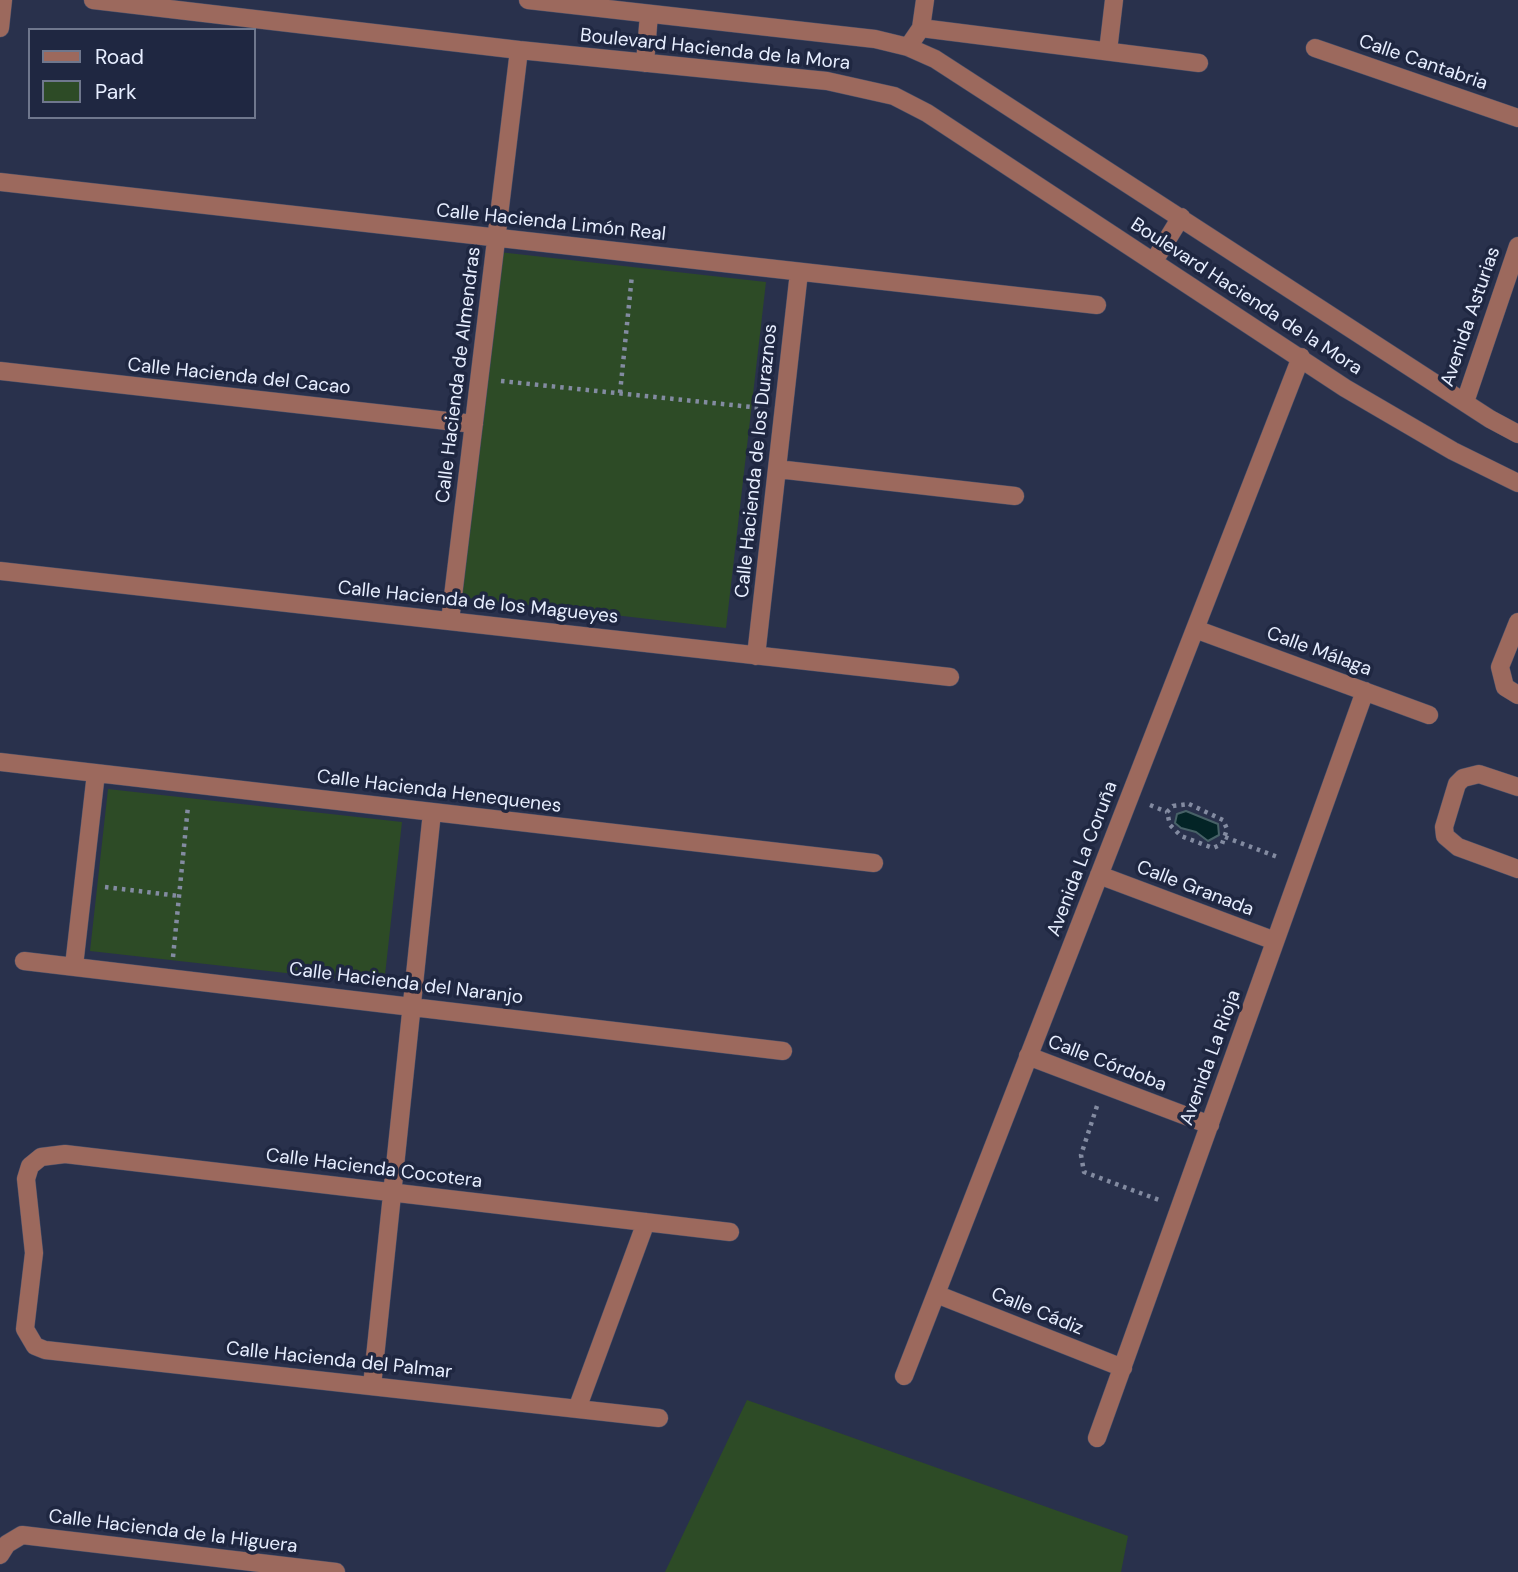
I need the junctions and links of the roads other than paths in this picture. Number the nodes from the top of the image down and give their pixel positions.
1 (3, 0) edge
2 (93, 0) edge
3 (528, 0) edge
4 (925, 0) edge
5 (1114, 0) edge
6 (548, 1) edge
7 (649, 14) junction
8 (0, 28) edge
9 (920, 28) junction
10 (908, 47) junction
11 (1315, 48) dead end
12 (519, 50) junction
13 (1108, 51) junction
14 (645, 63) junction
15 (1199, 63) dead end
16 (1518, 118) edge
17 (0, 182) edge
18 (1181, 217) junction
19 (496, 238) junction
20 (1518, 246) edge
21 (1154, 261) junction
22 (799, 272) junction
23 (1097, 305) dead end
24 (1301, 357) junction
25 (0, 372) edge
26 (1465, 402) junction
27 (474, 424) junction
28 (1518, 434) edge
29 (777, 469) junction
30 (1518, 483) edge
31 (1015, 496) dead end
32 (0, 571) edge
33 (450, 621) junction
34 (1518, 622) edge
35 (1195, 629) junction
36 (756, 656) junction
37 (950, 677) dead end
38 (1365, 691) junction
39 (1518, 695) edge
40 (1429, 715) dead end
41 (0, 762) edge
42 (96, 773) junction
43 (1518, 787) edge
44 (432, 813) junction
45 (874, 863) dead end
46 (1518, 869) edge
47 (1099, 875) junction
48 (1275, 941) junction
49 (24, 961) dead end
50 (74, 966) junction
51 (412, 1006) junction
52 (782, 1051) dead end
53 (1028, 1056) junction
54 (1210, 1125) junction
55 (393, 1192) junction
56 (646, 1222) junction
57 (730, 1232) dead end
58 (936, 1294) junction
59 (25, 1329) joint
60 (1123, 1368) junction
61 (904, 1376) dead end
62 (372, 1386) junction
63 (577, 1409) junction
64 (659, 1418) dead end
65 (1097, 1438) dead end
66 (3, 1549) edge
67 (336, 1572) edge

1 - 8 street
2 - 12 street, Boulevard Hacienda de la Mora
3 - 6 street, Boulevard Hacienda de la Mora
4 - 9 street
5 - 13 street
6 - 7 street, Boulevard Hacienda de la Mora
7 - 10 street, Boulevard Hacienda de la Mora
7 - 14 street
9 - 10 street
9 - 13 street
10 - 18 street, Boulevard Hacienda de la Mora
11 - 16 street, Calle Cantabria
12 - 14 street, Boulevard Hacienda de la Mora
12 - 19 street, Calle Hacienda de Almendras
13 - 15 street
14 - 21 street, Boulevard Hacienda de la Mora
17 - 19 street, Calle Hacienda Limón Real
18 - 21 street
18 - 26 street, Boulevard Hacienda de la Mora
19 - 22 street, Calle Hacienda Limón Real
19 - 27 street, Calle Hacienda de Almendras
20 - 26 street, Avenida Asturias
21 - 24 street, Boulevard Hacienda de la Mora
22 - 23 street, Calle Hacienda Limón Real
22 - 29 street, Calle Hacienda de los Duraznos
24 - 30 street, Boulevard Hacienda de la Mora
24 - 35 street, Avenida La Coruña
25 - 27 street, Calle Hacienda del Cacao
26 - 28 street, Boulevard Hacienda de la Mora
27 - 33 street, Calle Hacienda de Almendras
29 - 31 street
29 - 36 street, Calle Hacienda de los Duraznos
32 - 33 street, Calle Hacienda de los Magueyes
33 - 36 street, Calle Hacienda de los Magueyes
34 - 39 street
35 - 38 street, Calle Málaga
35 - 47 street, Avenida La Coruña
36 - 37 street, Calle Hacienda de los Magueyes
38 - 40 street, Calle Málaga
38 - 48 street, Avenida La Rioja
41 - 42 street, Calle Hacienda Henequenes
42 - 44 street, Calle Hacienda Henequenes
42 - 50 street
43 - 46 street
44 - 45 street, Calle Hacienda Henequenes
44 - 51 street
47 - 48 street, Calle Granada
47 - 53 street, Avenida La Coruña
48 - 54 street, Avenida La Rioja
49 - 50 street, Calle Hacienda del Naranjo
50 - 51 street, Calle Hacienda del Naranjo
51 - 52 street, Calle Hacienda del Naranjo
51 - 55 street
53 - 54 street, Calle Córdoba
53 - 58 street, Avenida La Coruña
54 - 60 street, Avenida La Rioja
55 - 56 street, Calle Hacienda Cocotera
55 - 59 street, Calle Hacienda Cocotera
55 - 62 street
56 - 57 street, Calle Hacienda Cocotera
56 - 63 street
58 - 60 street, Calle Cádiz
58 - 61 street, Avenida La Coruña
59 - 62 street, Calle Hacienda del Palmar
60 - 65 street, Avenida La Rioja
62 - 63 street, Calle Hacienda del Palmar
63 - 64 street, Calle Hacienda del Palmar
66 - 67 street, Calle Hacienda de la Higuera

